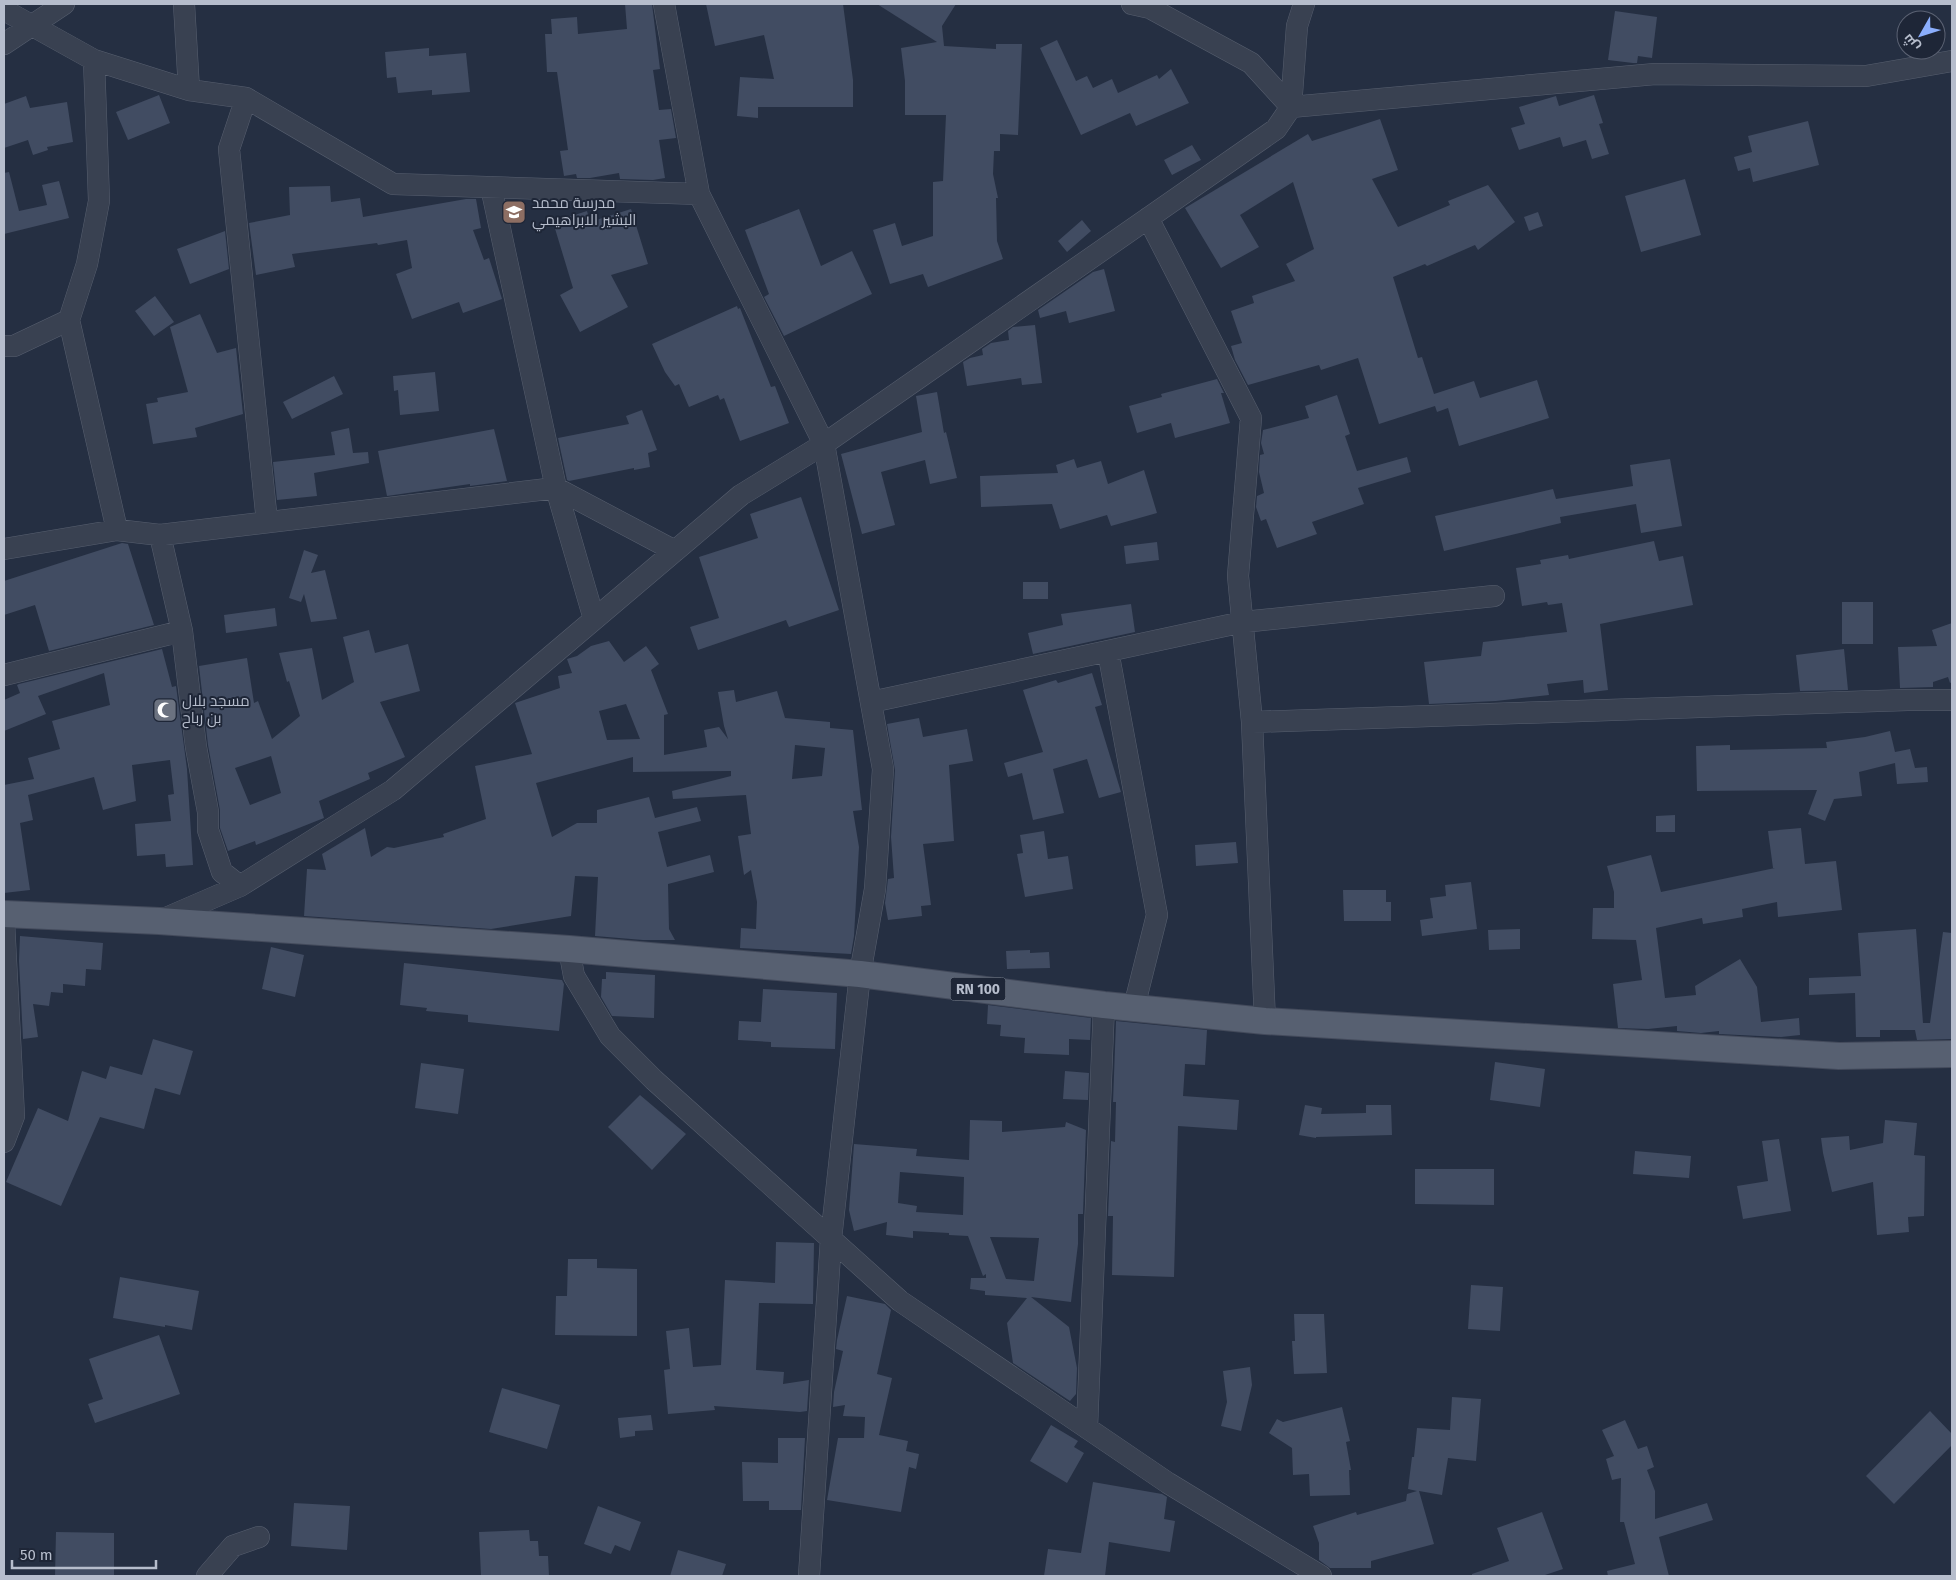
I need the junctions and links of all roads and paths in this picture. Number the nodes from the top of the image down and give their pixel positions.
1 (64, 4) edge
2 (184, 4) edge
3 (664, 4) edge
4 (1132, 4) edge
5 (1304, 4) edge
6 (4, 10) edge
7 (34, 25) junction
8 (4, 44) edge
9 (94, 60) junction
10 (1952, 61) edge
11 (189, 90) junction
12 (246, 98) junction
13 (1290, 107) junction
14 (491, 187) junction
15 (699, 194) junction
16 (1148, 218) junction
17 (69, 320) junction
18 (4, 346) edge
19 (824, 444) junction
20 (556, 488) junction
21 (267, 522) junction
22 (117, 530) junction
23 (160, 535) junction
24 (4, 549) edge
25 (675, 551) junction
26 (1494, 596) dead end
27 (594, 619) junction
28 (1243, 622) junction
29 (182, 631) junction
30 (1108, 651) junction
31 (4, 675) edge
32 (1952, 700) edge
33 (870, 702) junction
34 (1252, 722) junction
35 (240, 886) junction
36 (4, 914) edge
37 (4, 921) edge
38 (159, 921) junction
39 (568, 949) junction
40 (860, 974) junction
41 (1104, 1005) junction
42 (1134, 1007) junction
43 (1265, 1021) junction
44 (1952, 1054) edge
45 (4, 1142) edge
46 (831, 1239) junction
47 (1087, 1428) junction
48 (260, 1537) dead end
49 (207, 1576) edge
50 (809, 1576) edge
51 (1321, 1576) edge

1 - 7 street
2 - 11 street
3 - 15 street
4 - 13 street
5 - 13 street
6 - 7 street
7 - 8 street
7 - 9 street
9 - 11 street
9 - 17 street
10 - 13 street
11 - 12 street
12 - 14 street
12 - 21 street
13 - 16 street
14 - 15 street
14 - 20 street
15 - 19 street
16 - 19 street
16 - 28 street
17 - 18 street
17 - 22 street
19 - 25 street
19 - 33 street
20 - 21 street
20 - 25 street
20 - 27 street
21 - 23 street
22 - 23 street
22 - 24 street
23 - 29 street
25 - 27 street
26 - 28 street
27 - 35 street
28 - 30 street
28 - 34 street
29 - 31 street
29 - 35 street
30 - 33 street
30 - 42 street
32 - 34 street
33 - 40 street
34 - 43 street
35 - 38 street
36 - 38 main road, RN 100
37 - 45 street
38 - 39 main road, RN 100
39 - 40 main road, RN 100
39 - 46 street
40 - 41 main road, RN 100
40 - 46 street
41 - 42 main road, RN 100
41 - 47 street
42 - 43 main road, RN 100
43 - 44 main road, RN 100
46 - 47 street
46 - 50 street
47 - 51 street
48 - 49 street

